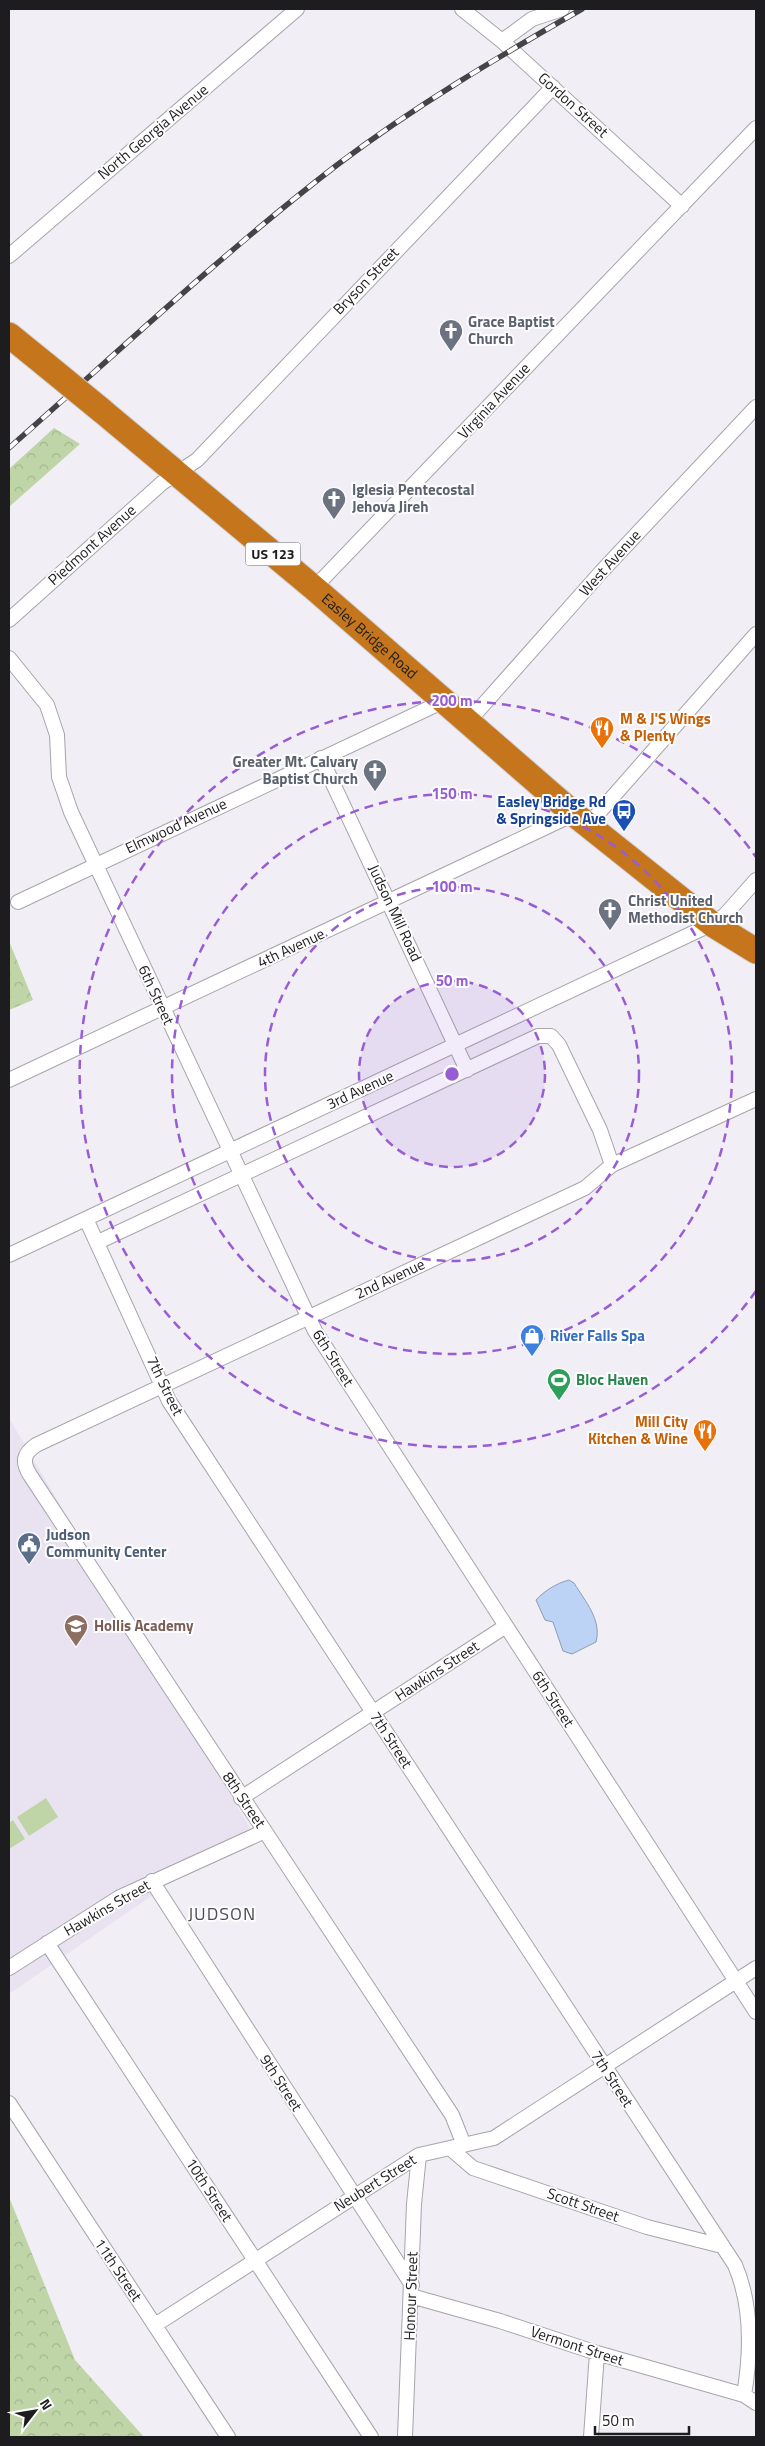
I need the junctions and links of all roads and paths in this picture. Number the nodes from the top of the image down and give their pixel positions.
1 (297, 9) edge
2 (462, 9) edge
3 (562, 9) edge
4 (502, 41) junction
5 (553, 87) junction
6 (756, 128) edge
7 (682, 206) junction
8 (9, 256) edge
9 (9, 335) edge
10 (756, 407) edge
11 (178, 474) junction
12 (314, 588) junction
13 (9, 620) edge
14 (756, 634) edge
15 (9, 658) edge
16 (444, 700) junction
17 (468, 722) junction
18 (321, 758) junction
19 (581, 819) junction
20 (94, 864) junction
21 (756, 880) edge
22 (18, 902) dead end
23 (389, 902) junction
24 (712, 924) junction
25 (756, 951) edge
26 (162, 1009) junction
27 (456, 1045) junction
28 (467, 1070) junction
29 (9, 1080) edge
30 (756, 1099) edge
31 (230, 1151) junction
32 (612, 1165) junction
33 (241, 1175) junction
34 (86, 1218) junction
35 (98, 1242) junction
36 (9, 1255) edge
37 (308, 1317) junction
38 (162, 1385) junction
39 (24, 1457) joint
40 (506, 1626) junction
41 (373, 1713) junction
42 (241, 1798) junction
43 (265, 1831) junction
44 (152, 1881) junction
45 (47, 1943) junction
46 (9, 1968) edge
47 (756, 1968) edge
48 (736, 1981) junction
49 (756, 2012) edge
50 (605, 2067) junction
51 (9, 2103) edge
52 (457, 2147) junction
53 (419, 2155) junction
54 (354, 2196) junction
55 (722, 2246) junction
56 (255, 2260) junction
57 (411, 2290) junction
58 (155, 2325) junction
59 (596, 2354) junction
60 (744, 2395) junction
61 (756, 2403) edge
62 (228, 2437) edge
63 (371, 2437) edge
64 (406, 2437) edge
65 (591, 2437) edge

1 - 8 street, North Georgia Avenue
2 - 4 street, Gordon Street
3 - 4 street
4 - 5 street, Gordon Street
5 - 7 street, Gordon Street
5 - 11 street, Bryson Street
6 - 7 street, Virginia Avenue
7 - 12 street, Virginia Avenue
9 - 11 highway, Easley Bridge Road / US 123, bridge
10 - 17 street, West Avenue
11 - 12 highway, Easley Bridge Road / US 123
11 - 13 street, Piedmont Avenue
12 - 16 highway, Easley Bridge Road / US 123
14 - 19 street
15 - 20 street, 6th Street
16 - 17 highway, Easley Bridge Road / US 123
16 - 18 street, Elmwood Avenue
17 - 19 highway, Easley Bridge Road / US 123
18 - 20 street, Elmwood Avenue
18 - 23 street, Judson Mill Road
19 - 23 street, 4th Avenue
19 - 24 highway, Easley Bridge Road / US 123
20 - 22 street, Elmwood Avenue
20 - 26 street, 6th Street
21 - 24 street, 3rd Avenue
23 - 26 street, 4th Avenue
23 - 27 street, Judson Mill Road
24 - 25 highway, Easley Bridge Road / US 123
24 - 27 street, 3rd Avenue
26 - 29 street, 4th Avenue
26 - 31 street, 6th Street
27 - 28 street, Judson Mill Road
27 - 31 street, 3rd Avenue
28 - 32 street, 3rd Avenue
28 - 33 street, 3rd Avenue
30 - 32 street, 2nd Avenue
31 - 33 street, 6th Street
31 - 34 street, 3rd Avenue
32 - 37 street, 2nd Avenue
33 - 35 street, 3rd Avenue
33 - 37 street, 6th Street
34 - 35 street, 7th Street
34 - 36 street, 3rd Avenue
35 - 38 street, 7th Street
37 - 38 street, 2nd Avenue
37 - 40 street, 6th Street
38 - 39 street, 2nd Avenue
38 - 41 street, 7th Street
39 - 42 street, 8th Street
40 - 41 street, Hawkins Street
40 - 48 street, 6th Street
41 - 42 street, Hawkins Street
41 - 50 street, 7th Street
42 - 43 street, 8th Street
43 - 44 street, Hawkins Street
43 - 52 street, 8th Street
44 - 45 street, Hawkins Street
44 - 54 street, 9th Street
45 - 46 street, Hawkins Street
45 - 56 street, 10th Street
47 - 48 street, Neubert Street
48 - 49 street, 6th Street
48 - 50 street, Neubert Street
50 - 52 street, Neubert Street
50 - 55 street, 7th Street
51 - 58 street, 11th Street
52 - 53 street, Neubert Street
52 - 55 street, Scott Street
53 - 54 street, Neubert Street
53 - 57 street, Honour Street
54 - 56 street, Neubert Street
54 - 57 street, 9th Street
55 - 60 street, 7th Street
56 - 58 street, Neubert Street
56 - 63 street, 10th Street
57 - 59 street, Vermont Street
57 - 64 street, Honour Street
58 - 62 street, 11th Street
59 - 60 street, Vermont Street
59 - 65 street
60 - 61 street, Vermont Street

